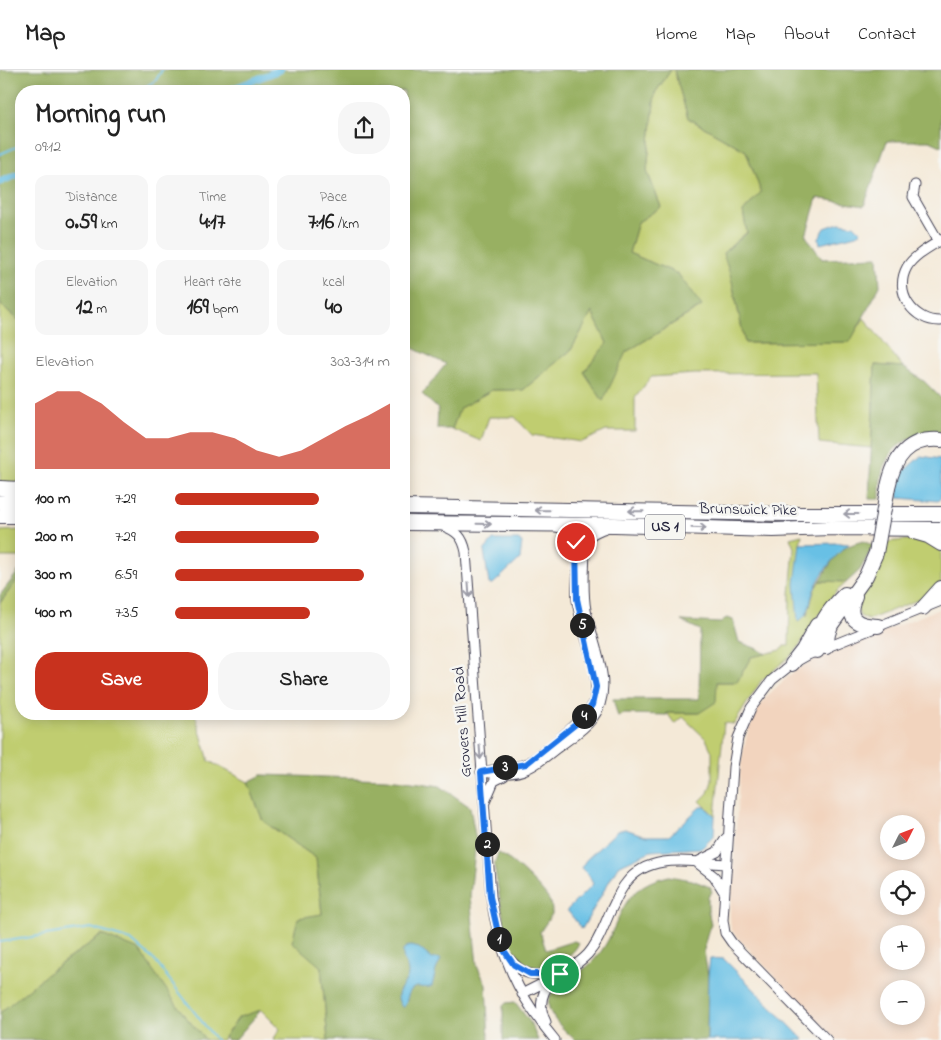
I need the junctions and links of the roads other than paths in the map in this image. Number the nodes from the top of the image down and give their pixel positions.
1 (916, 185) dead end
2 (940, 241) edge
3 (941, 321) edge
4 (941, 440) edge
5 (0, 488) edge
6 (15, 489) edge
7 (0, 502) edge
8 (15, 502) edge
9 (410, 507) edge
10 (939, 513) edge
11 (0, 516) edge
12 (15, 516) edge
13 (410, 523) edge
14 (435, 523) junction
15 (0, 524) edge
16 (15, 524) edge
17 (552, 525) junction
18 (615, 525) junction
19 (894, 528) junction
20 (941, 528) edge
21 (941, 544) edge
22 (859, 586) junction
23 (941, 588) edge
24 (941, 601) edge
25 (923, 608) junction
26 (828, 611) junction
27 (878, 626) junction
28 (822, 649) junction
29 (792, 664) junction
30 (481, 772) junction
31 (510, 774) junction
32 (484, 805) junction
33 (728, 834) junction
34 (696, 862) junction
35 (726, 864) junction
36 (724, 892) junction
37 (501, 946) junction
38 (568, 969) junction
39 (522, 994) junction
40 (555, 1040) edge
41 (827, 1040) edge

1 - 2 street
2 - 3 street
4 - 22 highway, bridge
5 - 6 highway
7 - 8 highway
10 -> 9 highway, Brunswick Pike / US 1
11 - 12 highway
13 - 14 highway, Brunswick Pike / US 1
14 -> 17 highway, Brunswick Pike / US 1
14 -> 30 street, Grovers Mill Road
15 - 16 highway
17 - 18 highway, Brunswick Pike / US 1
17 - 30 street
18 -> 19 highway, Brunswick Pike / US 1
18 - 31 street
19 - 20 highway, Brunswick Pike / US 1
19 - 21 highway
22 - 26 highway
22 - 27 highway
22 - 28 highway
23 - 25 highway
24 - 25 street
25 - 27 street
26 - 28 highway
26 - 29 highway
27 - 28 street
28 - 29 street
29 - 33 street
30 - 31 street
30 - 32 street, Grovers Mill Road
31 - 32 street
32 - 37 street, Grovers Mill Road
33 - 34 street
33 - 35 street
34 - 35 street
34 - 36 street
34 - 38 street
35 - 36 street
36 - 41 street
37 - 38 street
37 - 39 street, Grovers Mill Road
38 - 39 street
38 - 40 street
39 - 40 street, Grovers Mill Road

